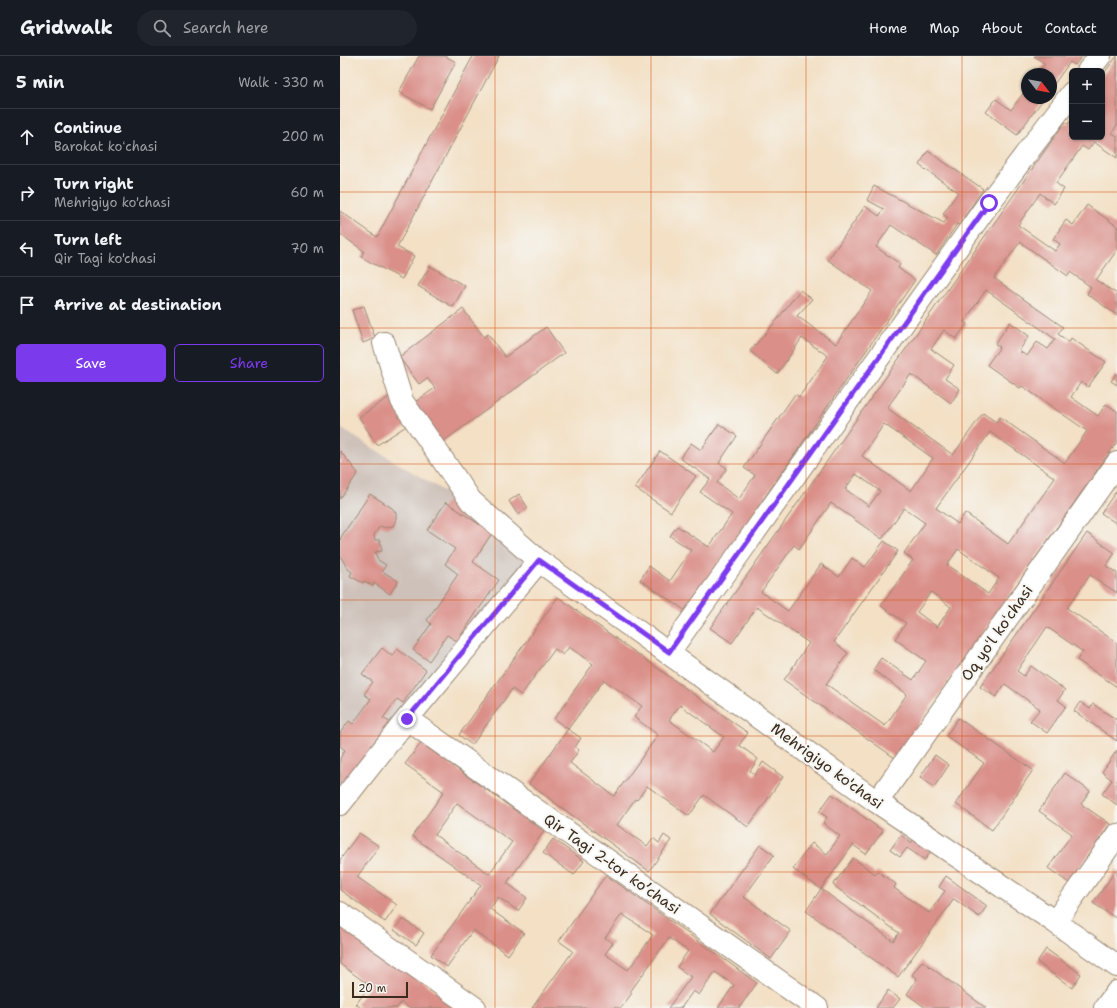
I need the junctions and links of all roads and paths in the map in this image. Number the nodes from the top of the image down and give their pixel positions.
1 (1100, 56) edge
2 (1090, 68) edge
3 (1069, 97) edge
4 (384, 343) dead end
5 (1117, 463) edge
6 (539, 560) junction
7 (669, 652) junction
8 (407, 719) junction
9 (877, 802) junction
10 (340, 804) edge
11 (1117, 835) edge
12 (340, 913) edge
13 (1055, 922) junction
14 (1117, 966) edge
15 (1117, 992) edge
16 (475, 1008) edge
17 (817, 1008) edge
18 (1105, 1008) edge

1 - 2 street
3 - 7 street
4 - 6 street, Mehrigiyo ko'chasi
5 - 9 street, Oq yoʻl koʻchasi
6 - 7 street, Mehrigiyo ko'chasi
6 - 8 street
7 - 9 street, Mehrigiyo ko'chasi
8 - 10 street
8 - 17 street, Qir Tagi 2-tor koʼchasi
9 - 13 street, Mehrigiyo ko'chasi
11 - 13 street
12 - 16 street
13 - 14 street, Mehrigiyo ko'chasi
15 - 18 street

